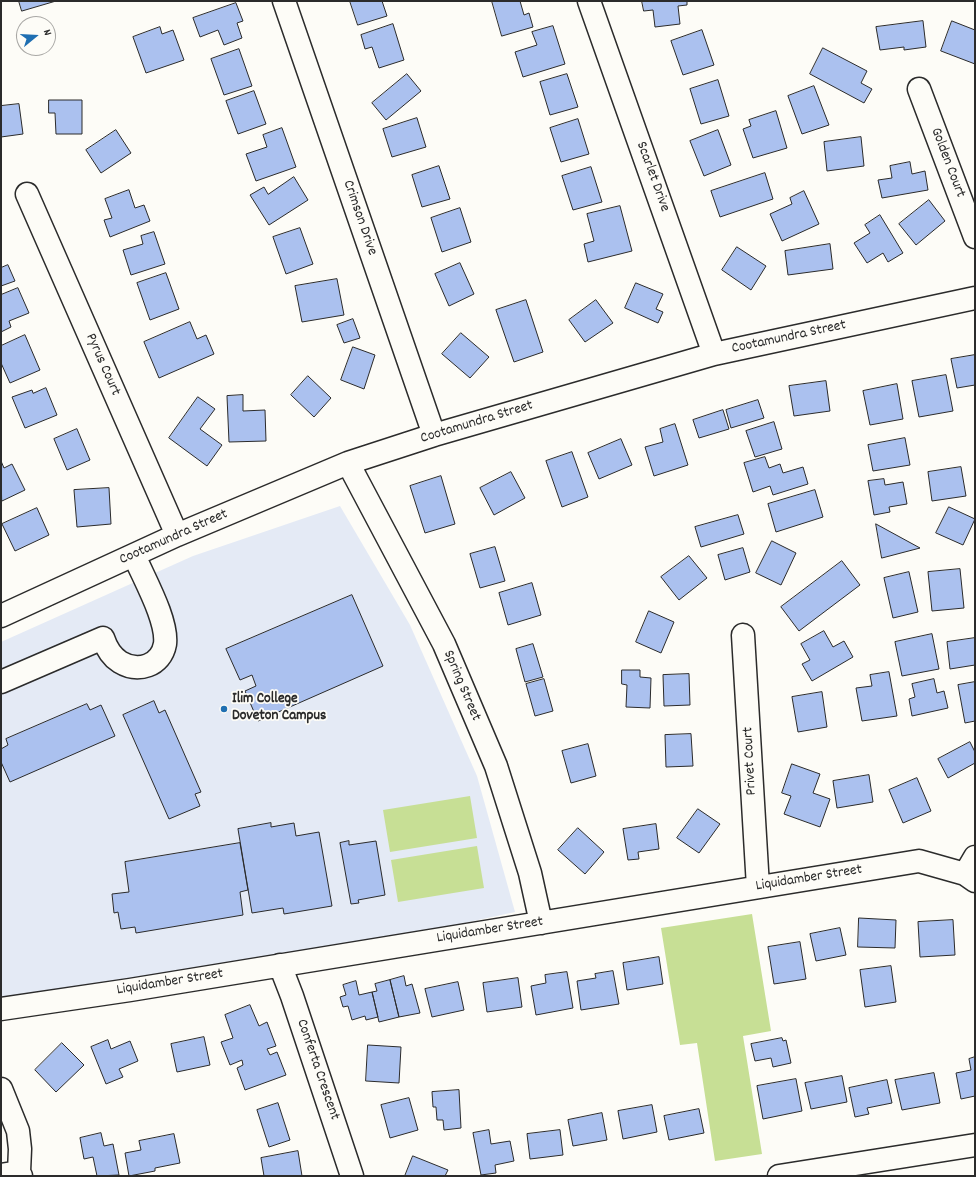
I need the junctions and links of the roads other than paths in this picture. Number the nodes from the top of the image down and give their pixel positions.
1 (284, 1) edge
2 (589, 1) edge
3 (919, 89) dead end
4 (27, 194) dead end
5 (975, 237) edge
6 (975, 298) edge
7 (714, 354) junction
8 (434, 435) junction
9 (348, 464) junction
10 (177, 535) junction
11 (134, 555) junction
12 (1, 616) edge
13 (743, 635) dead end
14 (1, 682) edge
15 (972, 871) edge
16 (758, 887) junction
17 (541, 923) junction
18 (280, 965) junction
19 (1, 1009) edge
20 (1, 1089) edge
21 (975, 1145) edge
22 (14, 1174) edge
23 (352, 1176) edge
24 (779, 1176) edge

1 - 8 street, Crimson Drive
2 - 7 street, Scarlet Drive
3 - 5 street, Golden Court
4 - 10 street, Pyrus Court
6 - 7 street, Cootamundra Street
7 - 8 street, Cootamundra Street
8 - 9 street, Cootamundra Street
9 - 10 street, Cootamundra Street
9 - 17 street, Spring Street
10 - 11 street, Cootamundra Street
11 - 12 street, Cootamundra Street
11 - 14 street
13 - 16 street, Privet Court
15 - 16 street, Liquidamber Street
16 - 17 street, Liquidamber Street
17 - 18 street, Liquidamber Street
18 - 19 street, Liquidamber Street
18 - 23 street, Conferta Crescent
20 - 22 street
21 - 24 street

